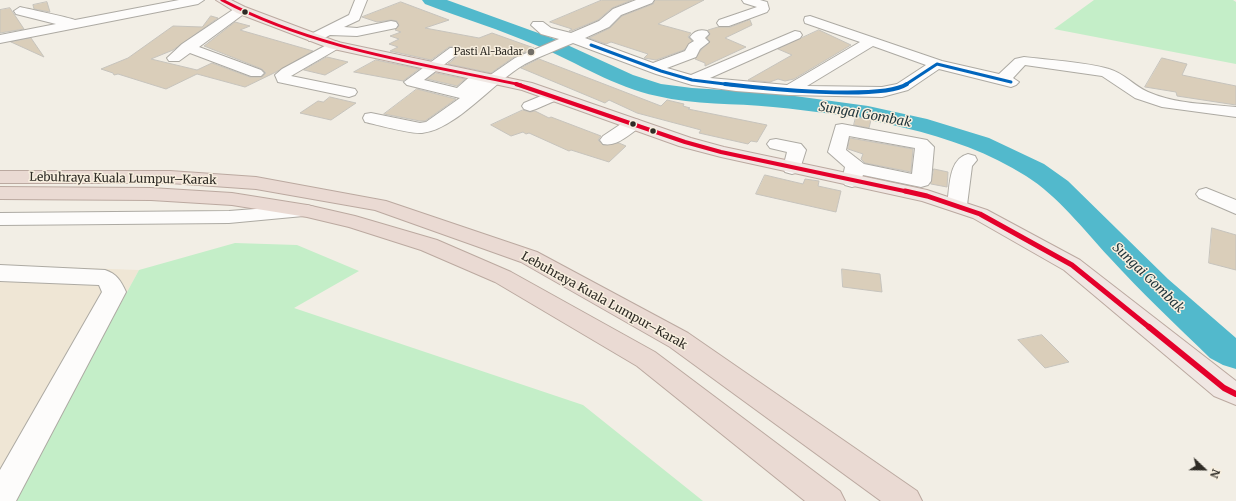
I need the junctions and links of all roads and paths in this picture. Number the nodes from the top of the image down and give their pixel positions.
1 (198, 0) edge
2 (222, 0) edge
3 (361, 0) edge
4 (648, 0) edge
5 (748, 0) edge
6 (241, 10) junction
7 (20, 11) dead end
8 (810, 20) dead end
9 (92, 21) junction
10 (724, 23) dead end
11 (391, 25) dead end
12 (538, 25) dead end
13 (330, 31) junction
14 (702, 34) dead end
15 (16, 35) junction
16 (795, 35) dead end
17 (0, 36) edge
18 (314, 38) junction
19 (0, 39) edge
20 (566, 41) junction
21 (872, 42) junction
22 (334, 45) junction
23 (187, 47) junction
24 (455, 51) dead end
25 (174, 58) dead end
26 (938, 64) junction
27 (434, 67) junction
28 (653, 68) junction
29 (256, 72) dead end
30 (495, 78) junction
31 (692, 80) junction
32 (790, 90) junction
33 (349, 92) dead end
34 (553, 96) junction
35 (530, 106) dead end
36 (1236, 112) edge
37 (371, 118) dead end
38 (633, 124) junction
39 (609, 140) dead end
40 (776, 144) dead end
41 (968, 160) dead end
42 (792, 168) junction
43 (854, 174) junction
44 (0, 176) edge
45 (0, 193) edge
46 (63, 194) junction
47 (1206, 194) dead end
48 (0, 202) edge
49 (957, 205) junction
50 (1236, 208) edge
51 (307, 211) junction
52 (0, 219) edge
53 (0, 273) edge
54 (1236, 394) edge
55 (0, 500) edge
56 (828, 501) edge
57 (906, 501) edge

1 - 9 street
2 - 6 main road
3 - 13 street
4 - 20 street
5 - 10 street
6 - 18 main road
6 - 23 street
7 - 9 street
8 - 21 street
9 - 15 street
11 - 13 street
12 - 20 street
13 - 18 street
14 - 28 street
15 - 17 street
15 - 19 street
16 - 31 street
18 - 22 main road
20 - 28 street
20 - 30 street
21 - 26 street
21 - 32 street
22 - 27 main road
22 - 33 street
23 - 25 street
23 - 29 street
24 - 27 street
26 - 32 street
26 - 36 street
27 - 30 main road
28 - 31 street
30 - 34 main road
30 - 37 street
31 - 32 street
34 - 35 street
34 - 38 main road
38 - 39 street
38 - 42 main road
40 - 42 street
41 - 49 street
42 - 43 main road
43 - 43 street
43 - 49 main road
44 - 57 highway, Lebuhraya Kuala Lumpur–Karak
45 - 46 highway, Lebuhraya Kuala Lumpur–Karak
46 - 48 highway
46 - 51 highway, Lebuhraya Kuala Lumpur–Karak
47 - 50 street
49 - 54 main road
51 - 52 street
51 - 56 highway, Lebuhraya Kuala Lumpur–Karak
53 - 55 street

